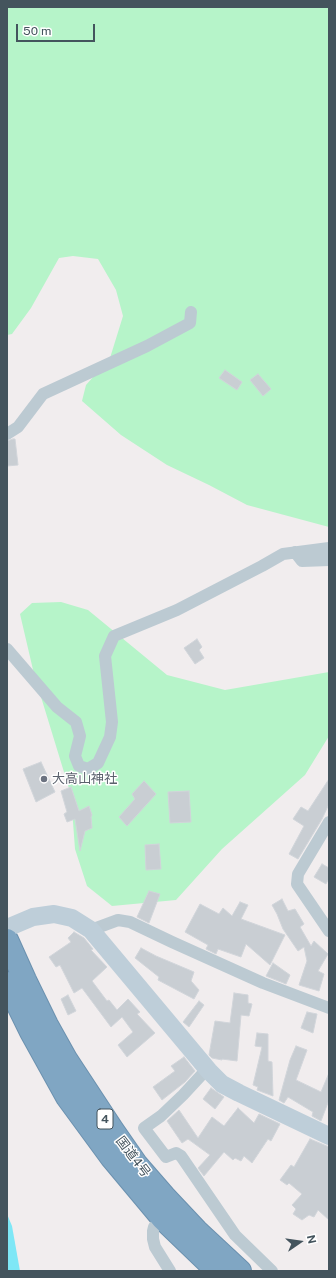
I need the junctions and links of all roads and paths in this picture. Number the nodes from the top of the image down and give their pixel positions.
1 (191, 312) dead end
2 (7, 434) edge
3 (329, 548) edge
4 (295, 552) junction
5 (329, 560) edge
6 (7, 649) edge
7 (329, 822) edge
8 (7, 928) edge
9 (91, 930) junction
10 (329, 931) edge
11 (7, 940) edge
12 (7, 983) edge
13 (328, 1005) edge
14 (207, 1069) junction
15 (329, 1136) edge
16 (162, 1218) junction
17 (170, 1271) edge
18 (217, 1271) edge
19 (240, 1271) edge
20 (272, 1271) edge

1 - 2 street
3 - 4 street
4 - 5 street
4 - 6 street
7 - 10 street
8 - 9 street
9 - 13 street
9 - 14 street
11 - 19 highway, 国道4号 / 4
12 - 16 highway, 国道4号 / 4
14 - 15 street
14 - 20 street
16 - 17 street
16 - 18 highway, 国道4号 / 4

